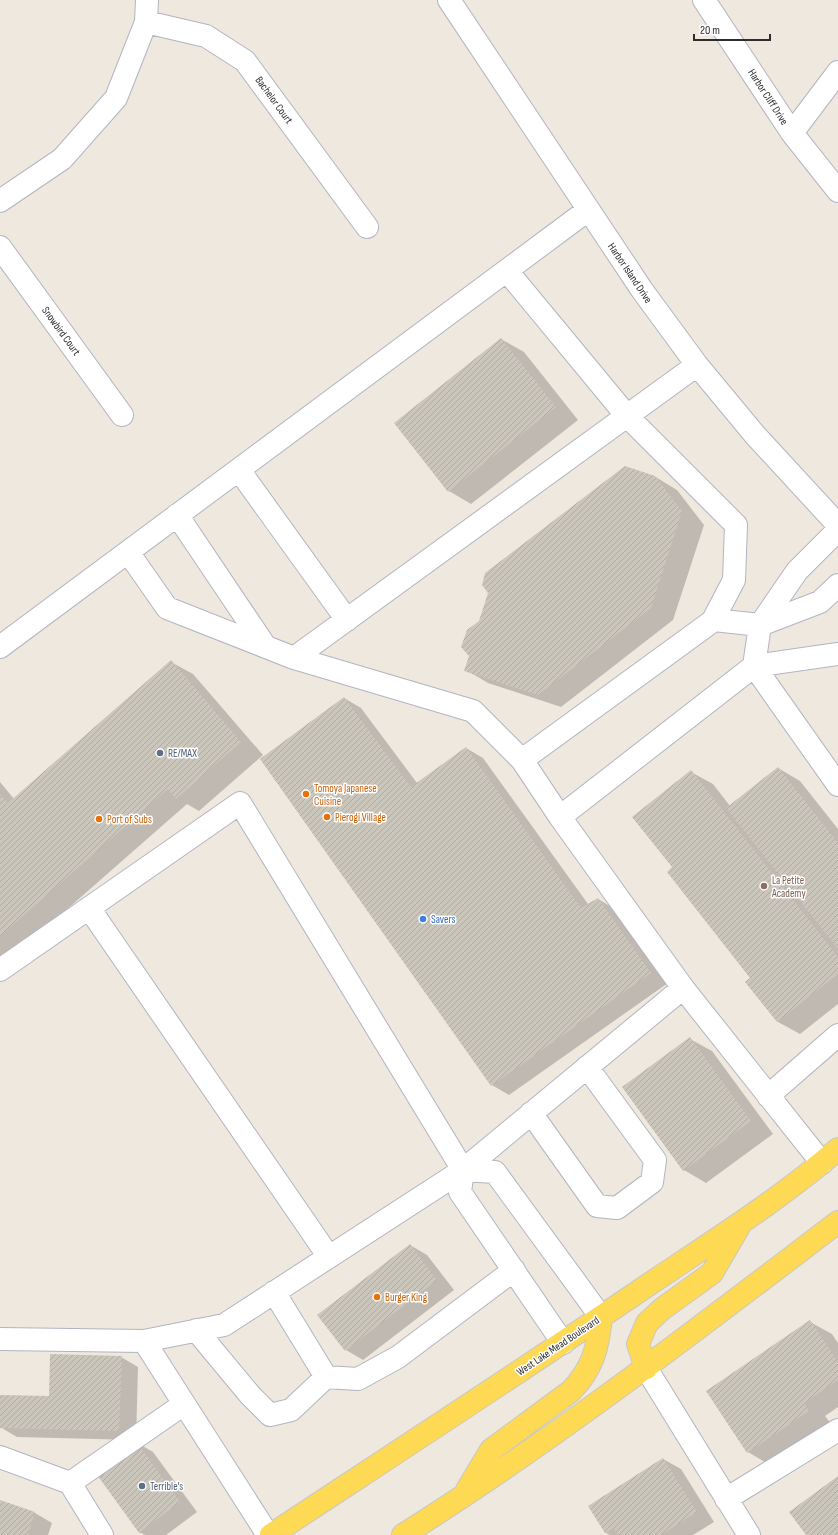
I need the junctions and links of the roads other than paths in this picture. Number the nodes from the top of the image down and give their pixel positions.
1 (147, 0) edge
2 (449, 0) edge
3 (704, 0) edge
4 (146, 22) junction
5 (838, 72) edge
6 (792, 133) junction
7 (838, 191) edge
8 (0, 201) edge
9 (588, 210) junction
10 (367, 226) dead end
11 (0, 247) edge
12 (507, 270) junction
13 (697, 364) junction
14 (122, 415) dead end
15 (627, 416) junction
16 (239, 470) junction
17 (177, 515) junction
18 (838, 525) edge
19 (838, 530) edge
20 (128, 552) junction
21 (838, 585) edge
22 (347, 620) junction
23 (712, 622) junction
24 (760, 625) junction
25 (265, 646) junction
26 (0, 647) edge
27 (838, 654) edge
28 (294, 658) junction
29 (754, 666) junction
30 (522, 760) junction
31 (838, 785) edge
32 (560, 817) junction
33 (89, 908) junction
34 (0, 970) edge
35 (682, 988) junction
36 (838, 1035) edge
37 (587, 1067) junction
38 (768, 1096) junction
39 (531, 1113) junction
40 (838, 1149) edge
41 (822, 1163) junction
42 (463, 1170) junction
43 (742, 1221) junction
44 (838, 1222) edge
45 (329, 1257) junction
46 (514, 1270) junction
47 (274, 1292) junction
48 (601, 1317) junction
49 (196, 1330) junction
50 (0, 1339) edge
51 (144, 1341) junction
52 (563, 1343) junction
53 (646, 1368) junction
54 (326, 1377) junction
55 (184, 1404) junction
56 (838, 1430) edge
57 (0, 1457) edge
58 (70, 1484) junction
59 (462, 1498) junction
60 (726, 1499) junction
61 (102, 1535) edge
62 (268, 1535) edge
63 (271, 1535) edge
64 (403, 1535) edge
65 (749, 1535) edge

1 - 4 street
2 - 9 street, Harbor Island Drive
3 - 6 street, Harbor Cliff Drive
4 - 8 street
4 - 10 street, Bachelor Court
5 - 6 street
6 - 7 street, Harbor Cliff Drive
9 - 12 street
9 - 13 street, Harbor Island Drive
11 - 14 street, Snowbird Court
12 - 15 street
12 - 16 street
13 - 15 street
13 - 18 street, Harbor Island Drive
15 - 22 street
15 - 23 street
16 - 17 street
16 - 22 street
17 - 20 street
17 - 25 street
19 - 24 street
20 - 25 street
20 - 26 street
21 - 24 street
22 - 28 street
23 - 24 street
23 - 30 street
24 - 29 street
25 - 28 street
27 - 29 street
28 - 30 street
29 - 31 street
29 - 32 street
30 - 32 street
32 - 35 street
33 - 34 street
33 - 42 street
33 - 45 street
35 - 37 street
35 - 38 street
36 - 38 street
37 - 39 street
37 - 39 street
38 - 41 street
39 - 42 street
40 - 41 main road, West Lake Mead Boulevard
41 - 43 main road, West Lake Mead Boulevard
42 - 45 street
42 - 46 street
42 - 48 street
43 - 48 main road, West Lake Mead Boulevard
43 - 53 main road
44 - 53 main road
45 - 47 street
46 - 52 street
46 - 54 street
47 - 49 street
47 - 54 street
48 - 52 main road, West Lake Mead Boulevard
48 - 59 main road
49 - 51 street
49 - 54 street
50 - 51 street
51 - 55 street
52 - 63 main road, West Lake Mead Boulevard
53 - 59 main road
53 - 60 street
55 - 58 street
55 - 62 street
56 - 60 street
57 - 58 street
58 - 61 street
59 - 64 main road
60 - 65 street

